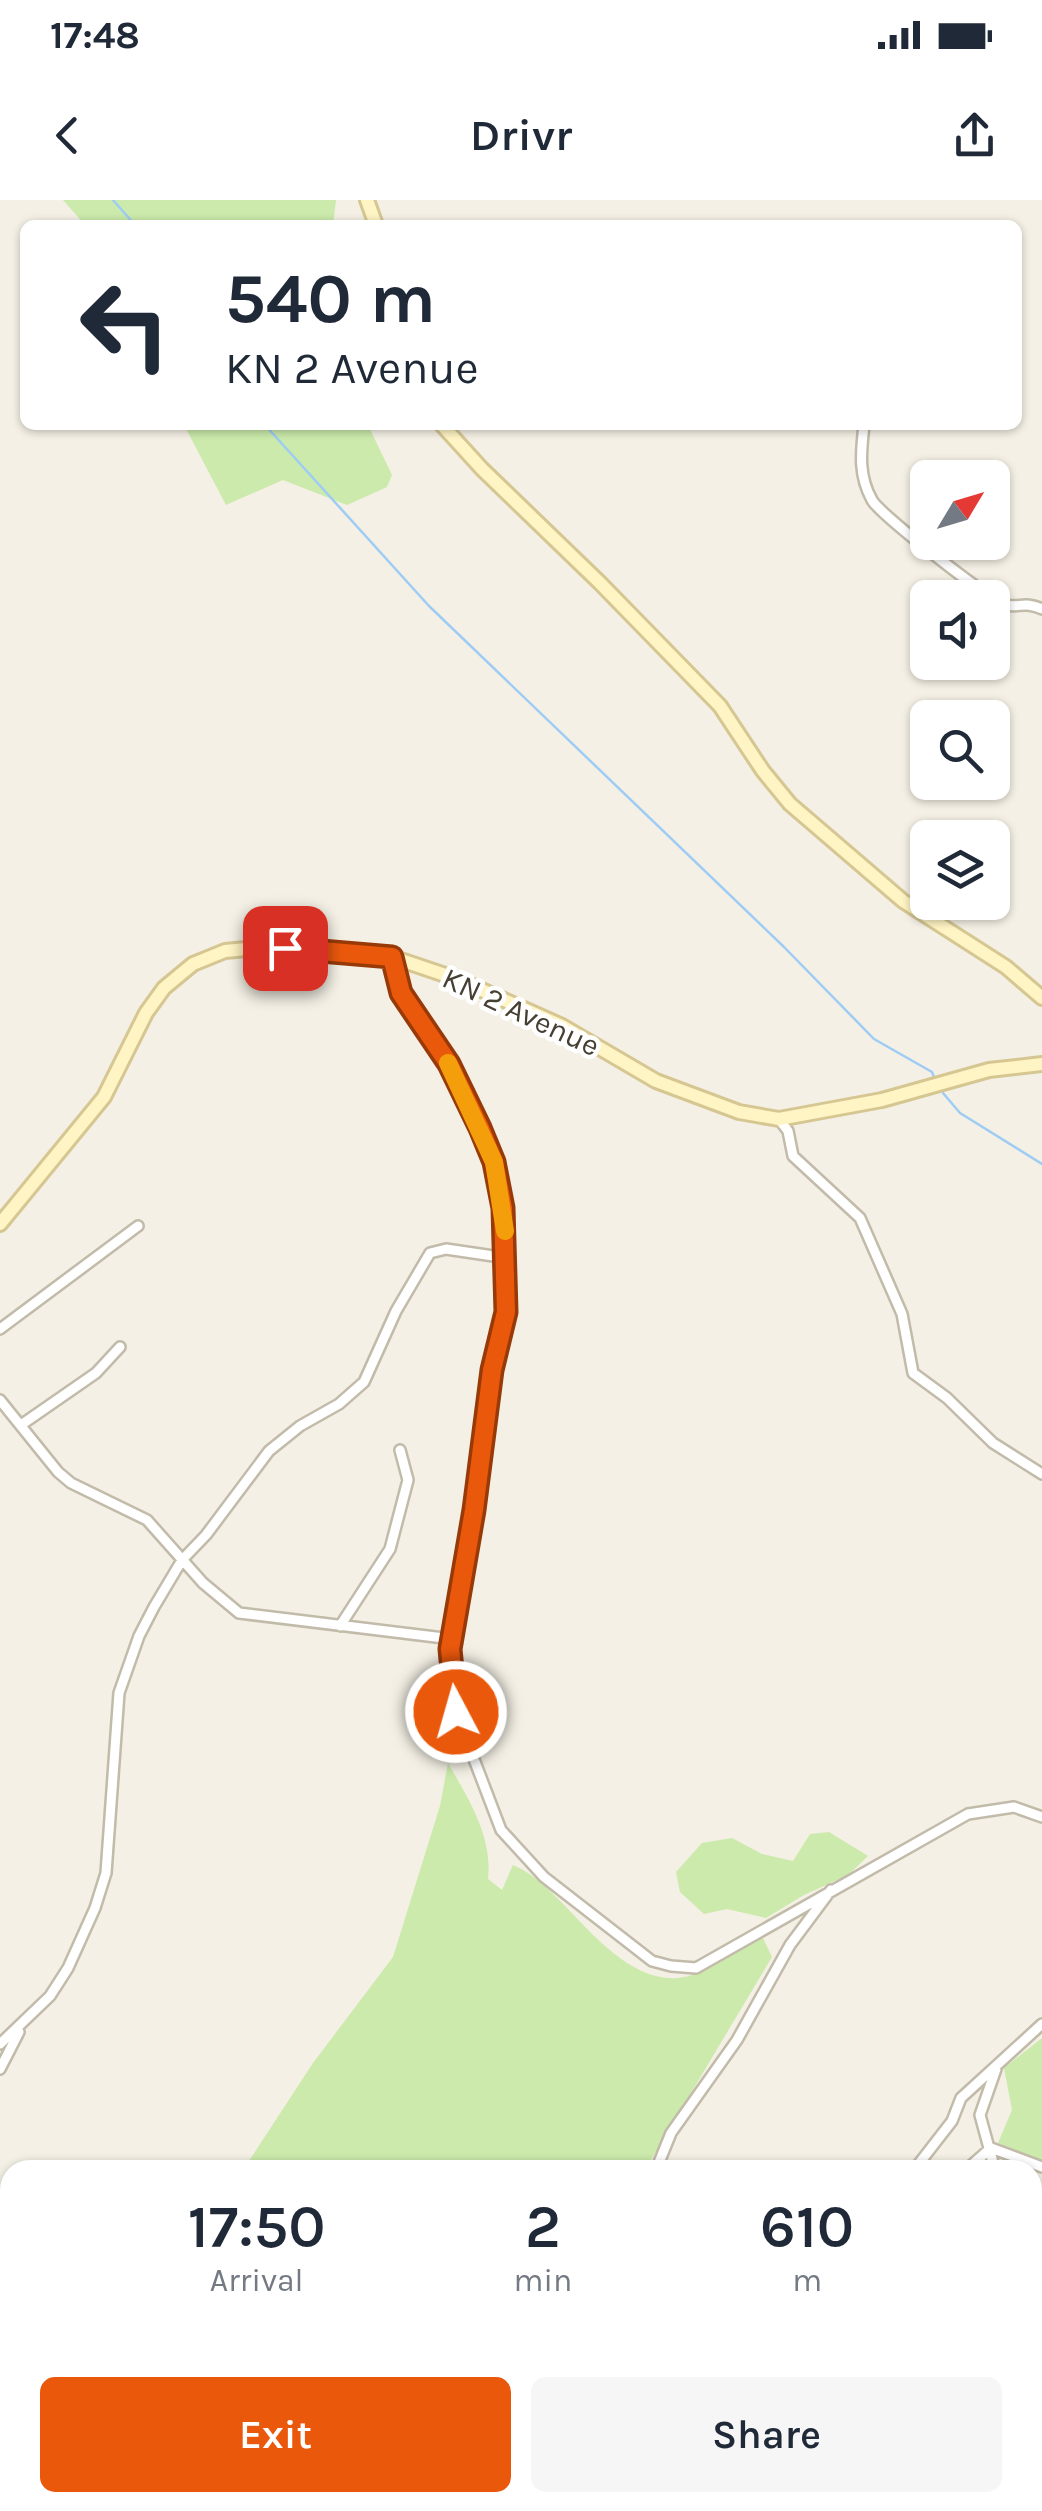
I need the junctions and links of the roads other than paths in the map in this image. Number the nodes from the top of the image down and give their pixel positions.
1 (447, 430) edge
2 (863, 430) edge
3 (1042, 610) edge
4 (392, 957) junction
5 (1042, 998) edge
6 (1042, 1064) edge
7 (779, 1119) junction
8 (0, 1224) edge
9 (138, 1226) dead end
10 (507, 1258) junction
11 (0, 1329) edge
12 (120, 1347) dead end
13 (0, 1400) edge
14 (22, 1426) junction
15 (400, 1450) dead end
16 (1042, 1474) edge
17 (182, 1560) junction
18 (340, 1626) junction
19 (452, 1640) junction
20 (1042, 1817) edge
21 (833, 1888) junction
22 (1042, 2024) edge
23 (22, 2025) junction
24 (0, 2044) edge
25 (997, 2066) junction
26 (0, 2070) edge
27 (992, 2148) junction
28 (660, 2160) edge
29 (922, 2160) edge
30 (978, 2160) edge
31 (994, 2160) edge
32 (1024, 2160) edge

1 - 5 main road
2 - 3 street
4 - 7 main road, KN 2 Avenue
4 - 8 main road, KN 2 Avenue
4 - 10 street
6 - 7 main road, KN 2 Avenue
7 - 16 street
9 - 11 street
10 - 17 street
10 - 19 street
12 - 14 street
13 - 14 street
14 - 17 street
15 - 18 street
17 - 18 street
17 - 23 street
18 - 19 street
19 - 21 street
20 - 21 street
21 - 28 street
22 - 25 street
23 - 24 street
23 - 26 street
25 - 27 street
25 - 29 street
27 - 30 street
27 - 31 street
27 - 32 street

